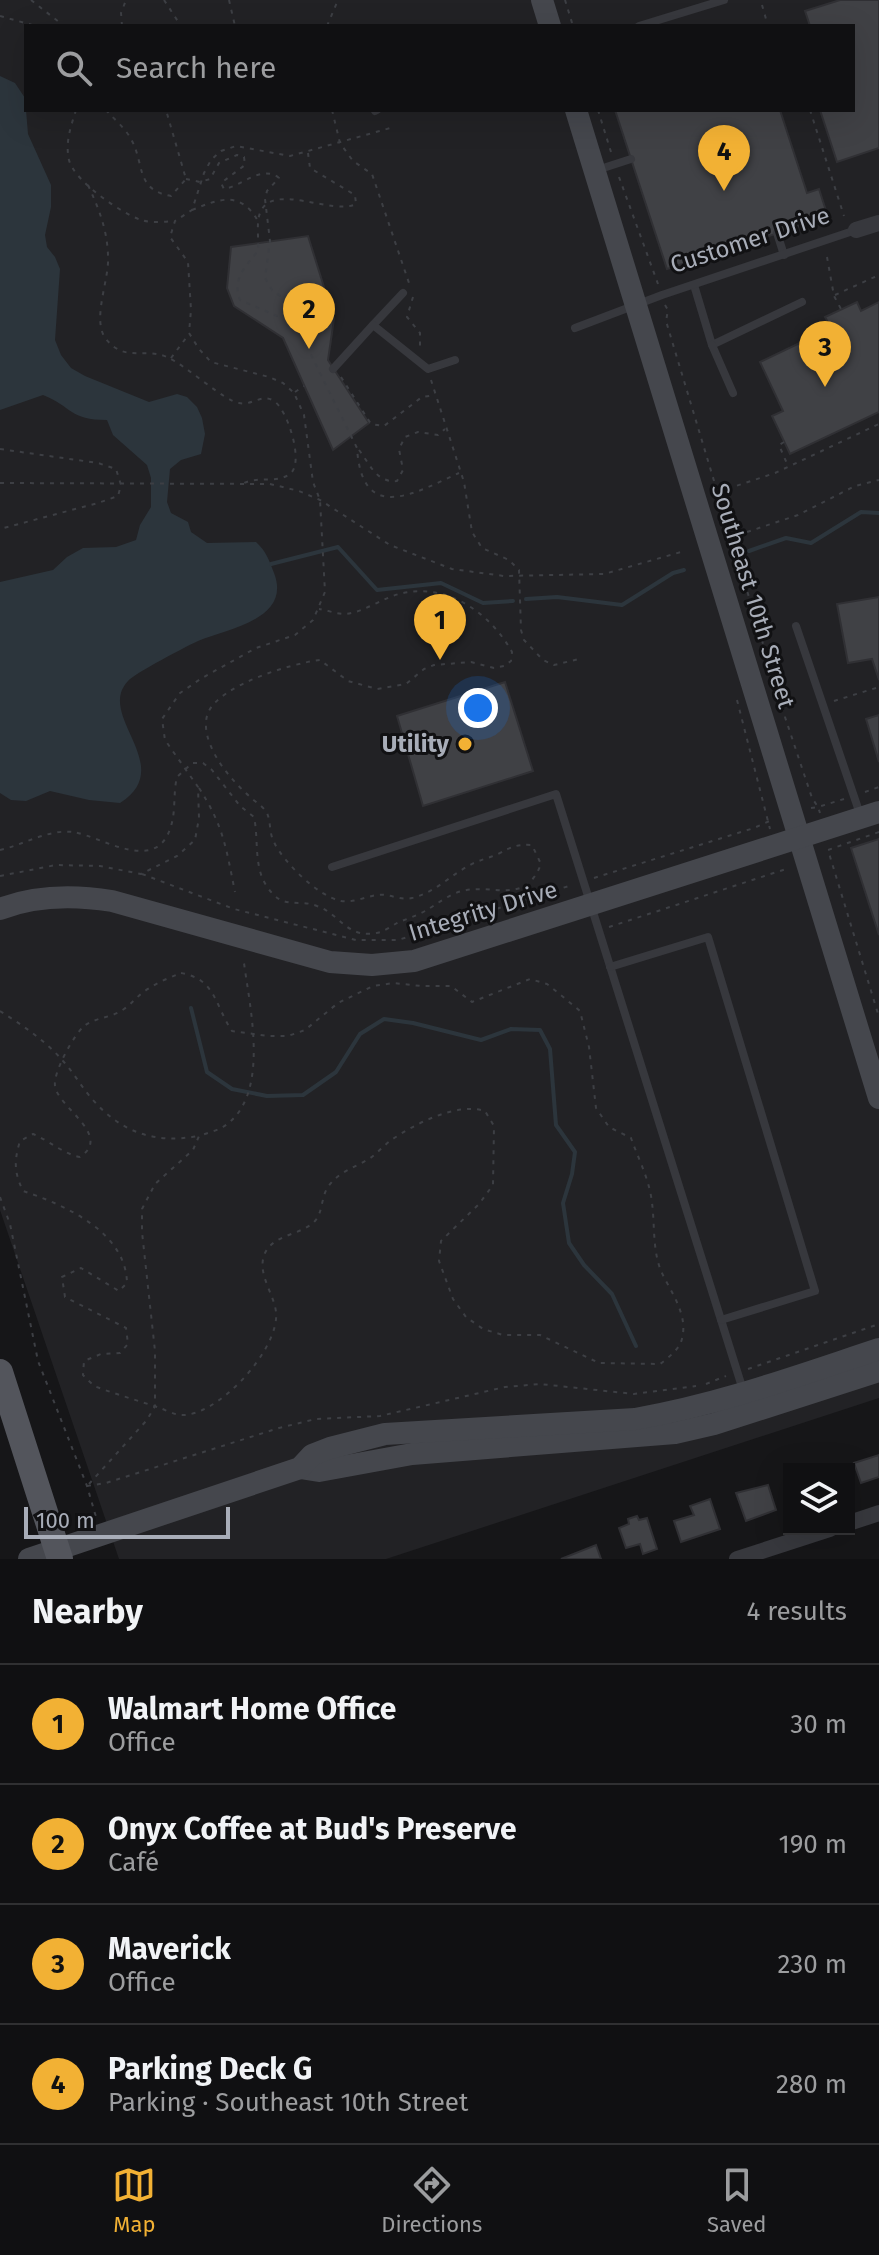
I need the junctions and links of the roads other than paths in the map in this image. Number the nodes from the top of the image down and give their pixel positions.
1 (542, 0) edge
2 (724, 0) edge
3 (549, 24) edge
4 (646, 24) edge
5 (577, 112) edge
6 (631, 159) dead end
7 (605, 167) junction
8 (879, 223) edge
9 (856, 230) joint
10 (777, 233) dead end
11 (784, 255) junction
12 (694, 285) junction
13 (403, 293) dead end
14 (802, 302) dead end
15 (636, 304) junction
16 (373, 325) junction
17 (575, 328) dead end
18 (712, 345) junction
19 (455, 360) dead end
20 (334, 369) road end
21 (733, 393) dead end
22 (796, 626) dead end
23 (870, 814) edge
24 (799, 838) junction
25 (332, 867) dead end
26 (591, 906) junction
27 (0, 909) edge
28 (610, 967) junction
29 (877, 1087) edge
30 (721, 1320) junction
31 (879, 1349) edge
32 (879, 1371) edge
33 (0, 1372) edge
34 (744, 1393) junction
35 (879, 1513) edge
36 (855, 1521) edge
37 (811, 1535) edge
38 (59, 1554) edge
39 (29, 1559) edge
40 (737, 1559) edge

1 - 3 street
2 - 4 lane
5 - 7 street, Southeast 10th Street
6 - 7 lane
7 - 15 street, Southeast 10th Street
8 - 9 street, Customer Drive
9 - 11 lane, Customer Drive
10 - 11 lane
11 - 12 lane, Customer Drive
12 - 15 lane, Customer Drive
12 - 18 lane
13 - 16 lane
14 - 18 lane
15 - 17 lane, Customer Drive
15 - 24 street, Southeast 10th Street
16 - 19 lane
16 - 20 lane
18 - 21 lane
22 - 23 lane
23 - 24 street, Integrity Drive
24 - 26 street, Integrity Drive
24 - 29 street, Southeast 10th Street
25 - 26 lane
26 - 27 street, Integrity Drive
26 - 28 lane
28 - 30 lane
28 - 30 lane
30 - 34 lane
31 - 34 street
32 - 34 street
33 - 38 main road
34 - 38 street
35 - 36 street
37 - 40 street
38 - 39 street

